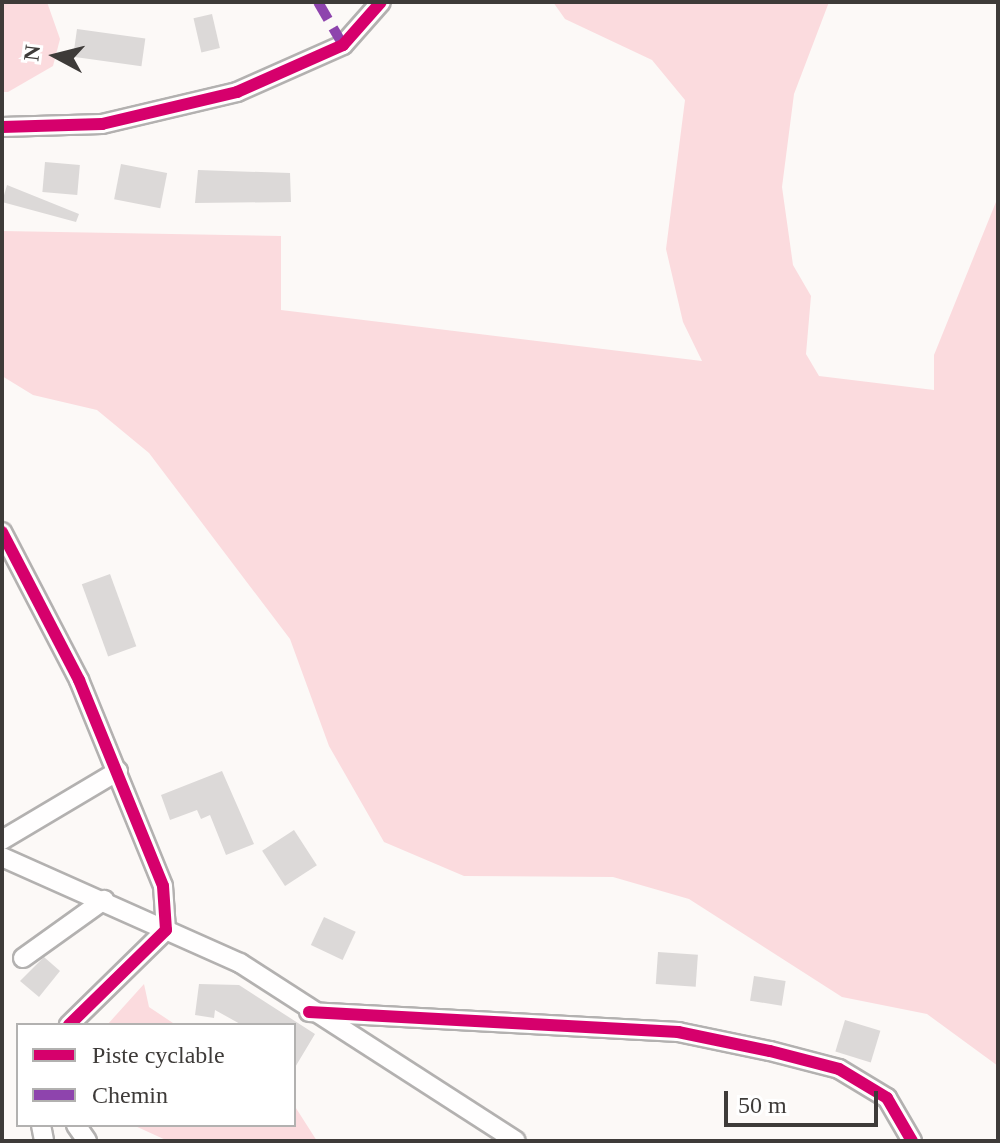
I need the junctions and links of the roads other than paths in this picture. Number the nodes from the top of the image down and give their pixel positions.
1 (381, 2) edge
2 (2, 127) edge
3 (2, 532) edge
4 (118, 771) junction
5 (2, 840) edge
6 (2, 857) edge
7 (104, 900) junction
8 (166, 930) junction
9 (23, 958) dead end
10 (309, 1012) junction
11 (71, 1023) edge
12 (516, 1141) edge
13 (912, 1141) edge

1 - 2 street
3 - 4 street
4 - 5 street
4 - 8 street
6 - 7 street
7 - 8 street
7 - 9 street
8 - 10 street
8 - 11 street
10 - 12 street
10 - 13 street

